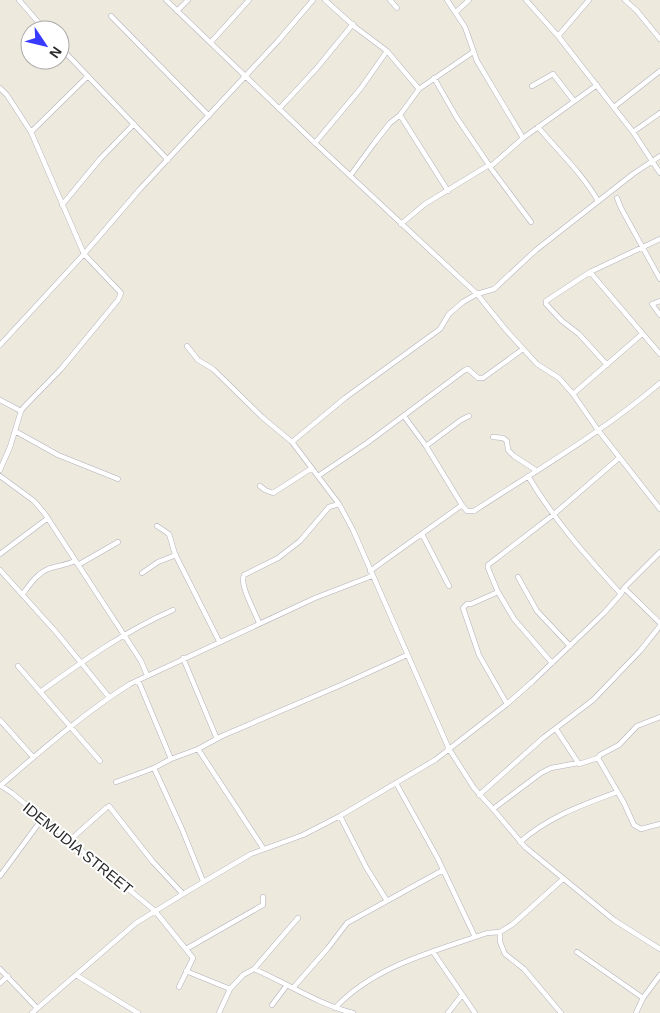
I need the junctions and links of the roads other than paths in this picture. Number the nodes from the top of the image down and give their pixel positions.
1 (20, 0) edge
2 (166, 0) edge
3 (188, 0) edge
4 (249, 0) edge
5 (313, 0) edge
6 (325, 0) edge
7 (390, 0) edge
8 (447, 0) edge
9 (469, 0) edge
10 (526, 0) edge
11 (589, 0) edge
12 (625, 0) edge
13 (397, 8) dead end
14 (177, 11) junction
15 (456, 12) junction
16 (111, 16) dead end
17 (37, 20) edge
18 (353, 24) junction
19 (558, 36) junction
20 (660, 39) edge
21 (211, 42) junction
22 (387, 51) junction
23 (473, 52) junction
24 (70, 57) edge
25 (660, 71) edge
26 (88, 76) junction
27 (245, 76) junction
28 (434, 78) junction
29 (597, 85) junction
30 (532, 86) dead end
31 (0, 88) edge
32 (419, 89) junction
33 (574, 101) junction
34 (614, 108) junction
35 (279, 109) junction
36 (660, 113) edge
37 (400, 115) junction
38 (209, 116) junction
39 (134, 124) junction
40 (538, 127) junction
41 (31, 132) junction
42 (633, 132) junction
43 (523, 138) junction
44 (315, 143) junction
45 (660, 156) edge
46 (168, 160) junction
47 (652, 160) junction
48 (490, 166) junction
49 (660, 173) edge
50 (350, 176) junction
51 (448, 191) junction
52 (618, 198) dead end
53 (598, 201) junction
54 (62, 205) junction
55 (531, 222) dead end
56 (401, 224) junction
57 (660, 239) edge
58 (642, 247) junction
59 (84, 254) junction
60 (590, 272) junction
61 (660, 279) edge
62 (477, 294) junction
63 (660, 301) edge
64 (660, 315) edge
65 (642, 334) junction
66 (0, 345) edge
67 (187, 346) dead end
68 (523, 349) junction
69 (660, 354) edge
70 (607, 365) junction
71 (660, 383) edge
72 (573, 394) junction
73 (0, 400) edge
74 (21, 411) junction
75 (404, 416) junction
76 (469, 416) dead end
77 (598, 430) junction
78 (15, 432) junction
79 (493, 437) dead end
80 (292, 442) junction
81 (426, 446) junction
82 (619, 458) junction
83 (312, 468) junction
84 (0, 470) edge
85 (537, 471) junction
86 (0, 476) edge
87 (318, 476) junction
88 (528, 476) junction
89 (118, 479) dead end
90 (260, 486) dead end
91 (339, 504) junction
92 (462, 504) junction
93 (660, 509) edge
94 (553, 515) junction
95 (48, 518) junction
96 (157, 526) dead end
97 (422, 534) junction
98 (118, 542) dead end
99 (660, 552) edge
100 (0, 554) edge
101 (176, 555) junction
102 (77, 563) junction
103 (0, 570) edge
104 (142, 573) dead end
105 (371, 574) junction
106 (518, 577) dead end
107 (449, 586) dead end
108 (624, 588) junction
109 (498, 592) junction
110 (621, 594) junction
111 (22, 595) junction
112 (174, 610) dead end
113 (660, 622) edge
114 (259, 623) junction
115 (660, 626) edge
116 (123, 634) junction
117 (219, 642) junction
118 (570, 646) junction
119 (407, 655) junction
120 (184, 658) junction
121 (81, 662) junction
122 (552, 663) junction
123 (18, 666) dead end
124 (147, 675) junction
125 (138, 680) junction
126 (40, 692) junction
127 (109, 697) junction
128 (507, 704) junction
129 (660, 717) edge
130 (0, 720) edge
131 (71, 727) junction
132 (556, 729) junction
133 (217, 739) junction
134 (198, 749) junction
135 (449, 749) junction
136 (34, 757) junction
137 (598, 758) junction
138 (172, 759) junction
139 (100, 761) dead end
140 (578, 763) junction
141 (154, 768) junction
142 (116, 782) dead end
143 (396, 784) junction
144 (0, 785) edge
145 (617, 792) junction
146 (479, 795) junction
147 (493, 809) junction
148 (340, 816) junction
149 (42, 819) junction
150 (660, 824) edge
151 (69, 841) junction
152 (520, 842) junction
153 (263, 848) junction
154 (443, 870) junction
155 (0, 876) edge
156 (563, 879) junction
157 (203, 881) junction
158 (183, 894) junction
159 (263, 897) dead end
160 (387, 901) junction
161 (155, 911) junction
162 (298, 918) dead end
163 (500, 932) junction
164 (475, 937) junction
165 (186, 948) junction
166 (660, 950) edge
167 (433, 952) junction
168 (577, 952) dead end
169 (0, 969) edge
170 (254, 970) junction
171 (186, 971) junction
172 (660, 975) edge
173 (8, 976) junction
174 (76, 976) junction
175 (0, 983) edge
176 (287, 985) junction
177 (179, 987) dead end
178 (293, 988) junction
179 (230, 989) junction
180 (462, 995) junction
181 (643, 998) junction
182 (272, 1005) dead end
183 (37, 1008) junction
184 (335, 1008) junction
185 (32, 1013) edge
186 (138, 1013) edge
187 (219, 1013) edge
188 (353, 1013) edge
189 (448, 1013) edge
190 (475, 1013) edge
191 (561, 1013) edge
192 (636, 1013) edge

1 - 17 street
2 - 14 street
3 - 14 street
4 - 21 street
5 - 27 street
6 - 18 street
7 - 13 street
8 - 15 street
9 - 15 street
10 - 19 street
11 - 19 street
12 - 20 street
14 - 21 street
15 - 23 street
16 - 38 street
18 - 22 street
18 - 35 street
19 - 29 street
21 - 27 street
22 - 32 street
22 - 44 street
23 - 28 street
23 - 43 street
24 - 26 street
25 - 34 street
26 - 39 street
26 - 41 street
27 - 35 street
27 - 38 street
28 - 32 street
28 - 48 street
29 - 33 street
29 - 34 street
30 - 33 street
31 - 41 street
32 - 37 street
33 - 40 street
34 - 42 street
35 - 44 street
36 - 42 street
37 - 50 street
37 - 51 street
38 - 46 street
39 - 46 street
39 - 54 street
40 - 43 street
40 - 53 street
41 - 54 street
42 - 47 street
43 - 48 street
44 - 50 street
45 - 47 street
46 - 59 street
47 - 49 street
47 - 53 street
48 - 51 street
48 - 55 street
50 - 56 street
51 - 56 street
52 - 58 street
53 - 62 street
54 - 59 street
56 - 62 street
57 - 58 street
58 - 60 street
58 - 61 street
59 - 66 street
59 - 74 street
60 - 65 street
60 - 70 street
62 - 68 street
62 - 80 street
63 - 64 street
65 - 69 street
65 - 70 street
67 - 80 street
68 - 72 street
68 - 75 street
70 - 72 street
71 - 77 street
72 - 77 street
73 - 74 street
74 - 78 street
75 - 81 street
75 - 87 street
76 - 81 street
77 - 82 street
77 - 85 street
78 - 84 street
78 - 89 street
79 - 85 street
80 - 83 street
81 - 92 street
82 - 93 street
82 - 94 street
83 - 87 street
83 - 90 street
85 - 88 street
86 - 95 street
87 - 91 street
88 - 92 street
88 - 94 street
91 - 105 street
91 - 114 street
92 - 97 street
94 - 109 street
94 - 110 street
95 - 100 street
95 - 102 street
96 - 101 street
97 - 105 street
97 - 107 street
98 - 102 street
99 - 108 street
101 - 104 street
101 - 117 street
102 - 111 street
102 - 116 street
103 - 111 street
105 - 114 street
105 - 119 street
106 - 118 street
108 - 110 street
108 - 113 street
109 - 122 street
109 - 128 street
110 - 118 street
111 - 121 street
112 - 116 street
114 - 117 street
115 - 132 street
116 - 121 street
116 - 124 street
117 - 120 street
118 - 122 street
119 - 133 street
119 - 135 street
120 - 124 street
120 - 133 street
121 - 126 street
121 - 127 street
122 - 128 street
123 - 126 street
124 - 125 street
125 - 127 street
125 - 138 street
126 - 131 street
127 - 131 street
128 - 135 street
129 - 137 street
130 - 136 street
131 - 136 street
131 - 139 street
132 - 140 street
132 - 146 street
133 - 134 street
134 - 138 street
134 - 153 street
135 - 143 street
135 - 146 street
136 - 144 street
137 - 140 street
137 - 145 street
138 - 141 street
140 - 147 street
141 - 142 street
141 - 157 street
143 - 148 street
143 - 154 street
144 - 149 street, IDEMUDIA STREET
145 - 150 street
145 - 152 street
146 - 147 street
147 - 152 street
148 - 153 street
148 - 160 street
149 - 151 street, IDEMUDIA STREET
149 - 155 street
151 - 158 street
151 - 161 street, IDEMUDIA STREET
152 - 156 street
153 - 157 street
154 - 160 street
154 - 164 street
156 - 163 street
156 - 166 street
157 - 158 street
158 - 161 street
159 - 165 street
160 - 178 street
161 - 165 street, IDEMUDIA STREET
161 - 174 street
162 - 170 street
163 - 164 street
163 - 191 street
164 - 167 street
165 - 171 street
167 - 180 street
167 - 184 street
168 - 181 street
169 - 173 street
170 - 176 street
170 - 179 street
171 - 177 street
171 - 179 street
172 - 181 street
173 - 175 street
173 - 183 street
174 - 183 street
174 - 186 street
176 - 178 street
176 - 182 street
178 - 184 street
179 - 187 street
180 - 189 street
180 - 190 street
181 - 192 street
183 - 185 street
184 - 188 street

